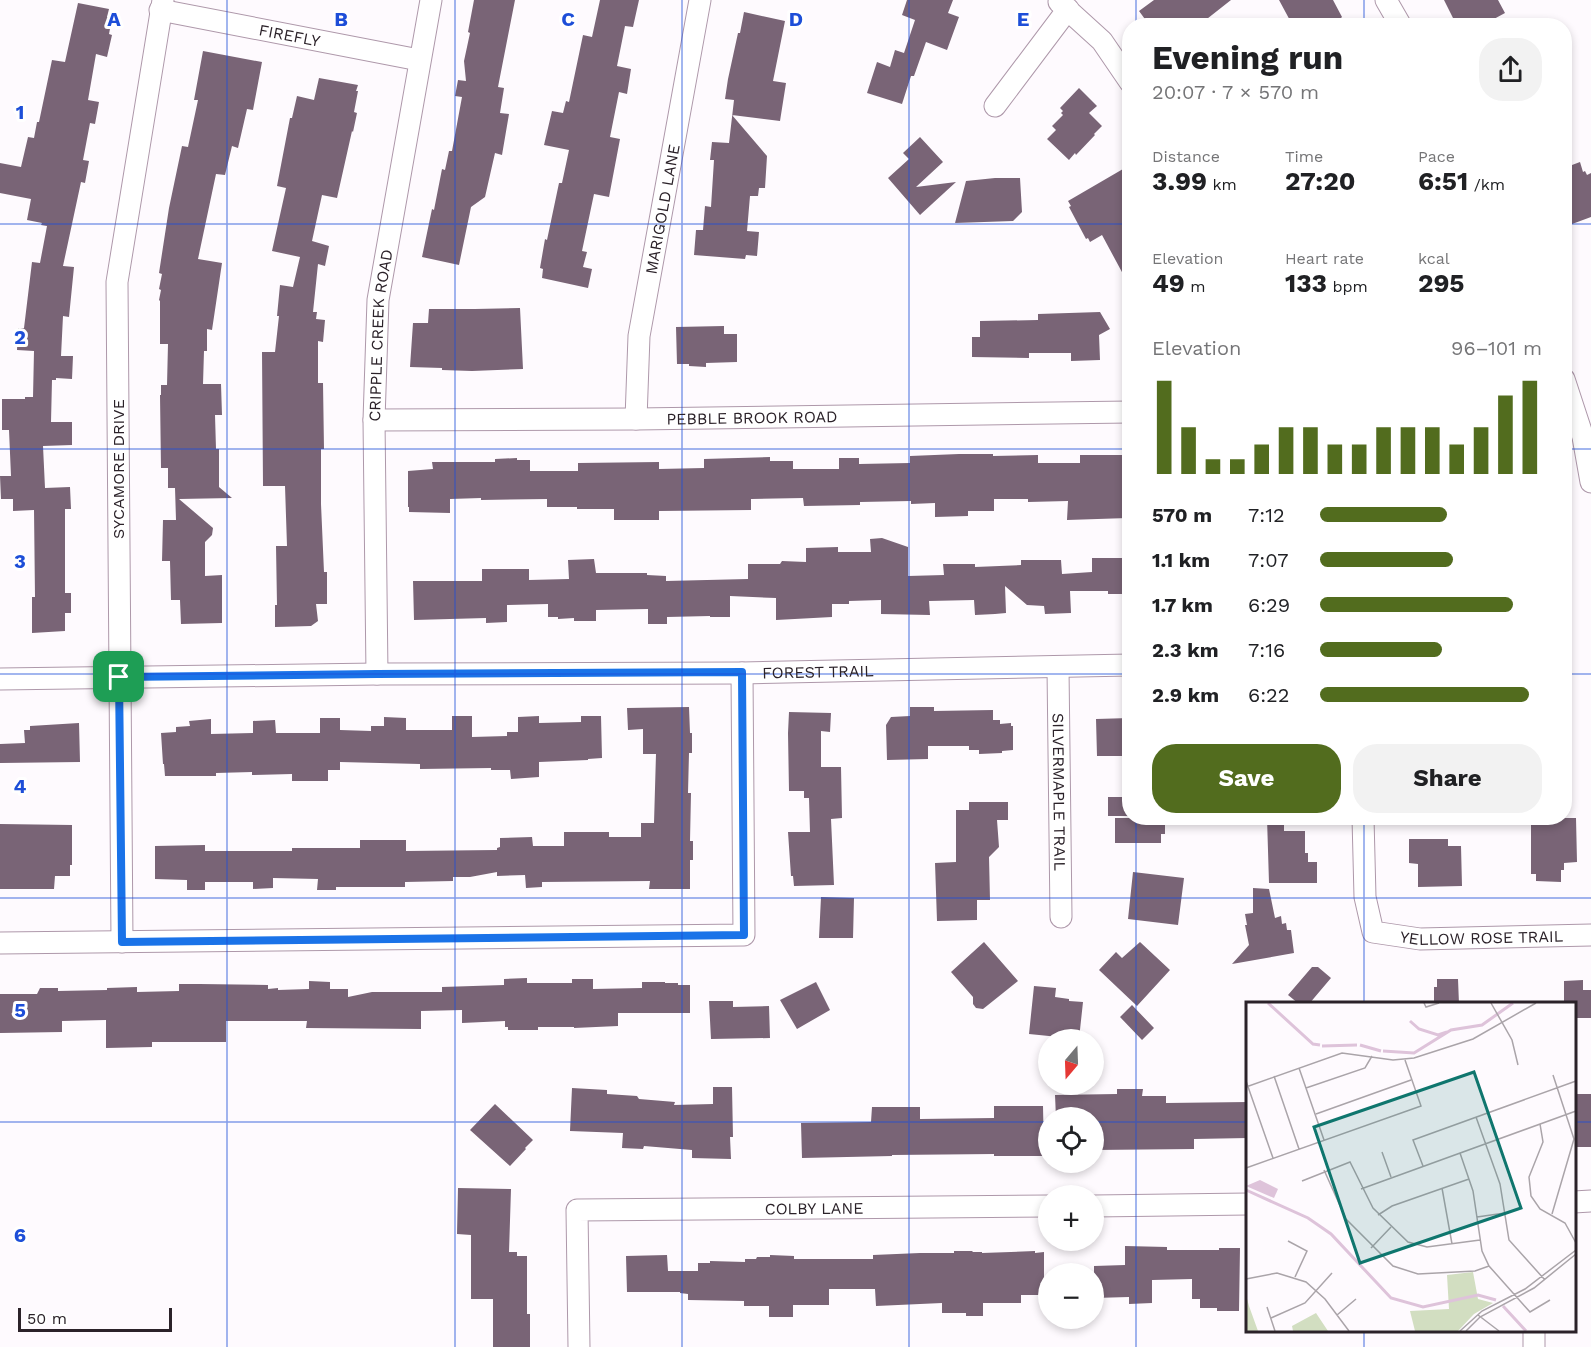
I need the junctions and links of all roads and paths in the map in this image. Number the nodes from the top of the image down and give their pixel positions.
1 (430, 0) edge
2 (699, 0) edge
3 (1386, 0) edge
4 (161, 5) edge
5 (1063, 5) edge
6 (1396, 18) edge
7 (419, 60) junction
8 (1122, 70) edge
9 (994, 106) dead end
10 (1572, 403) edge
11 (1122, 412) edge
12 (636, 419) junction
13 (374, 420) junction
14 (1591, 482) edge
15 (1122, 665) edge
16 (1058, 668) junction
17 (742, 672) junction
18 (377, 674) junction
19 (119, 677) junction
20 (0, 679) edge
21 (1363, 825) edge
22 (1061, 917) dead end
23 (1591, 935) edge
24 (122, 942) junction
25 (0, 944) edge
26 (1246, 1204) edge
27 (1038, 1206) edge
28 (1104, 1206) edge
29 (579, 1347) edge

1 - 7 street, CRIPPLE CREEK ROAD
2 - 12 street, MARIGOLD LANE
3 - 6 street
4 - 7 street, FIREFLY
4 - 19 street, SYCAMORE DRIVE
5 - 8 street
5 - 9 street
7 - 13 street, CRIPPLE CREEK ROAD
10 - 14 street
11 - 12 street, PEBBLE BROOK ROAD
12 - 13 street, PEBBLE BROOK ROAD
13 - 18 street, CRIPPLE CREEK ROAD
15 - 16 street, FOREST TRAIL
16 - 17 street, FOREST TRAIL
16 - 22 street, SILVERMAPLE TRAIL
17 - 18 street, FOREST TRAIL
17 - 24 street
18 - 19 street, FOREST TRAIL
19 - 20 street, FOREST TRAIL
19 - 24 street, SYCAMORE DRIVE
21 - 23 street, YELLOW ROSE TRAIL
24 - 25 street
26 - 28 street
27 - 29 street, COLBY LANE

